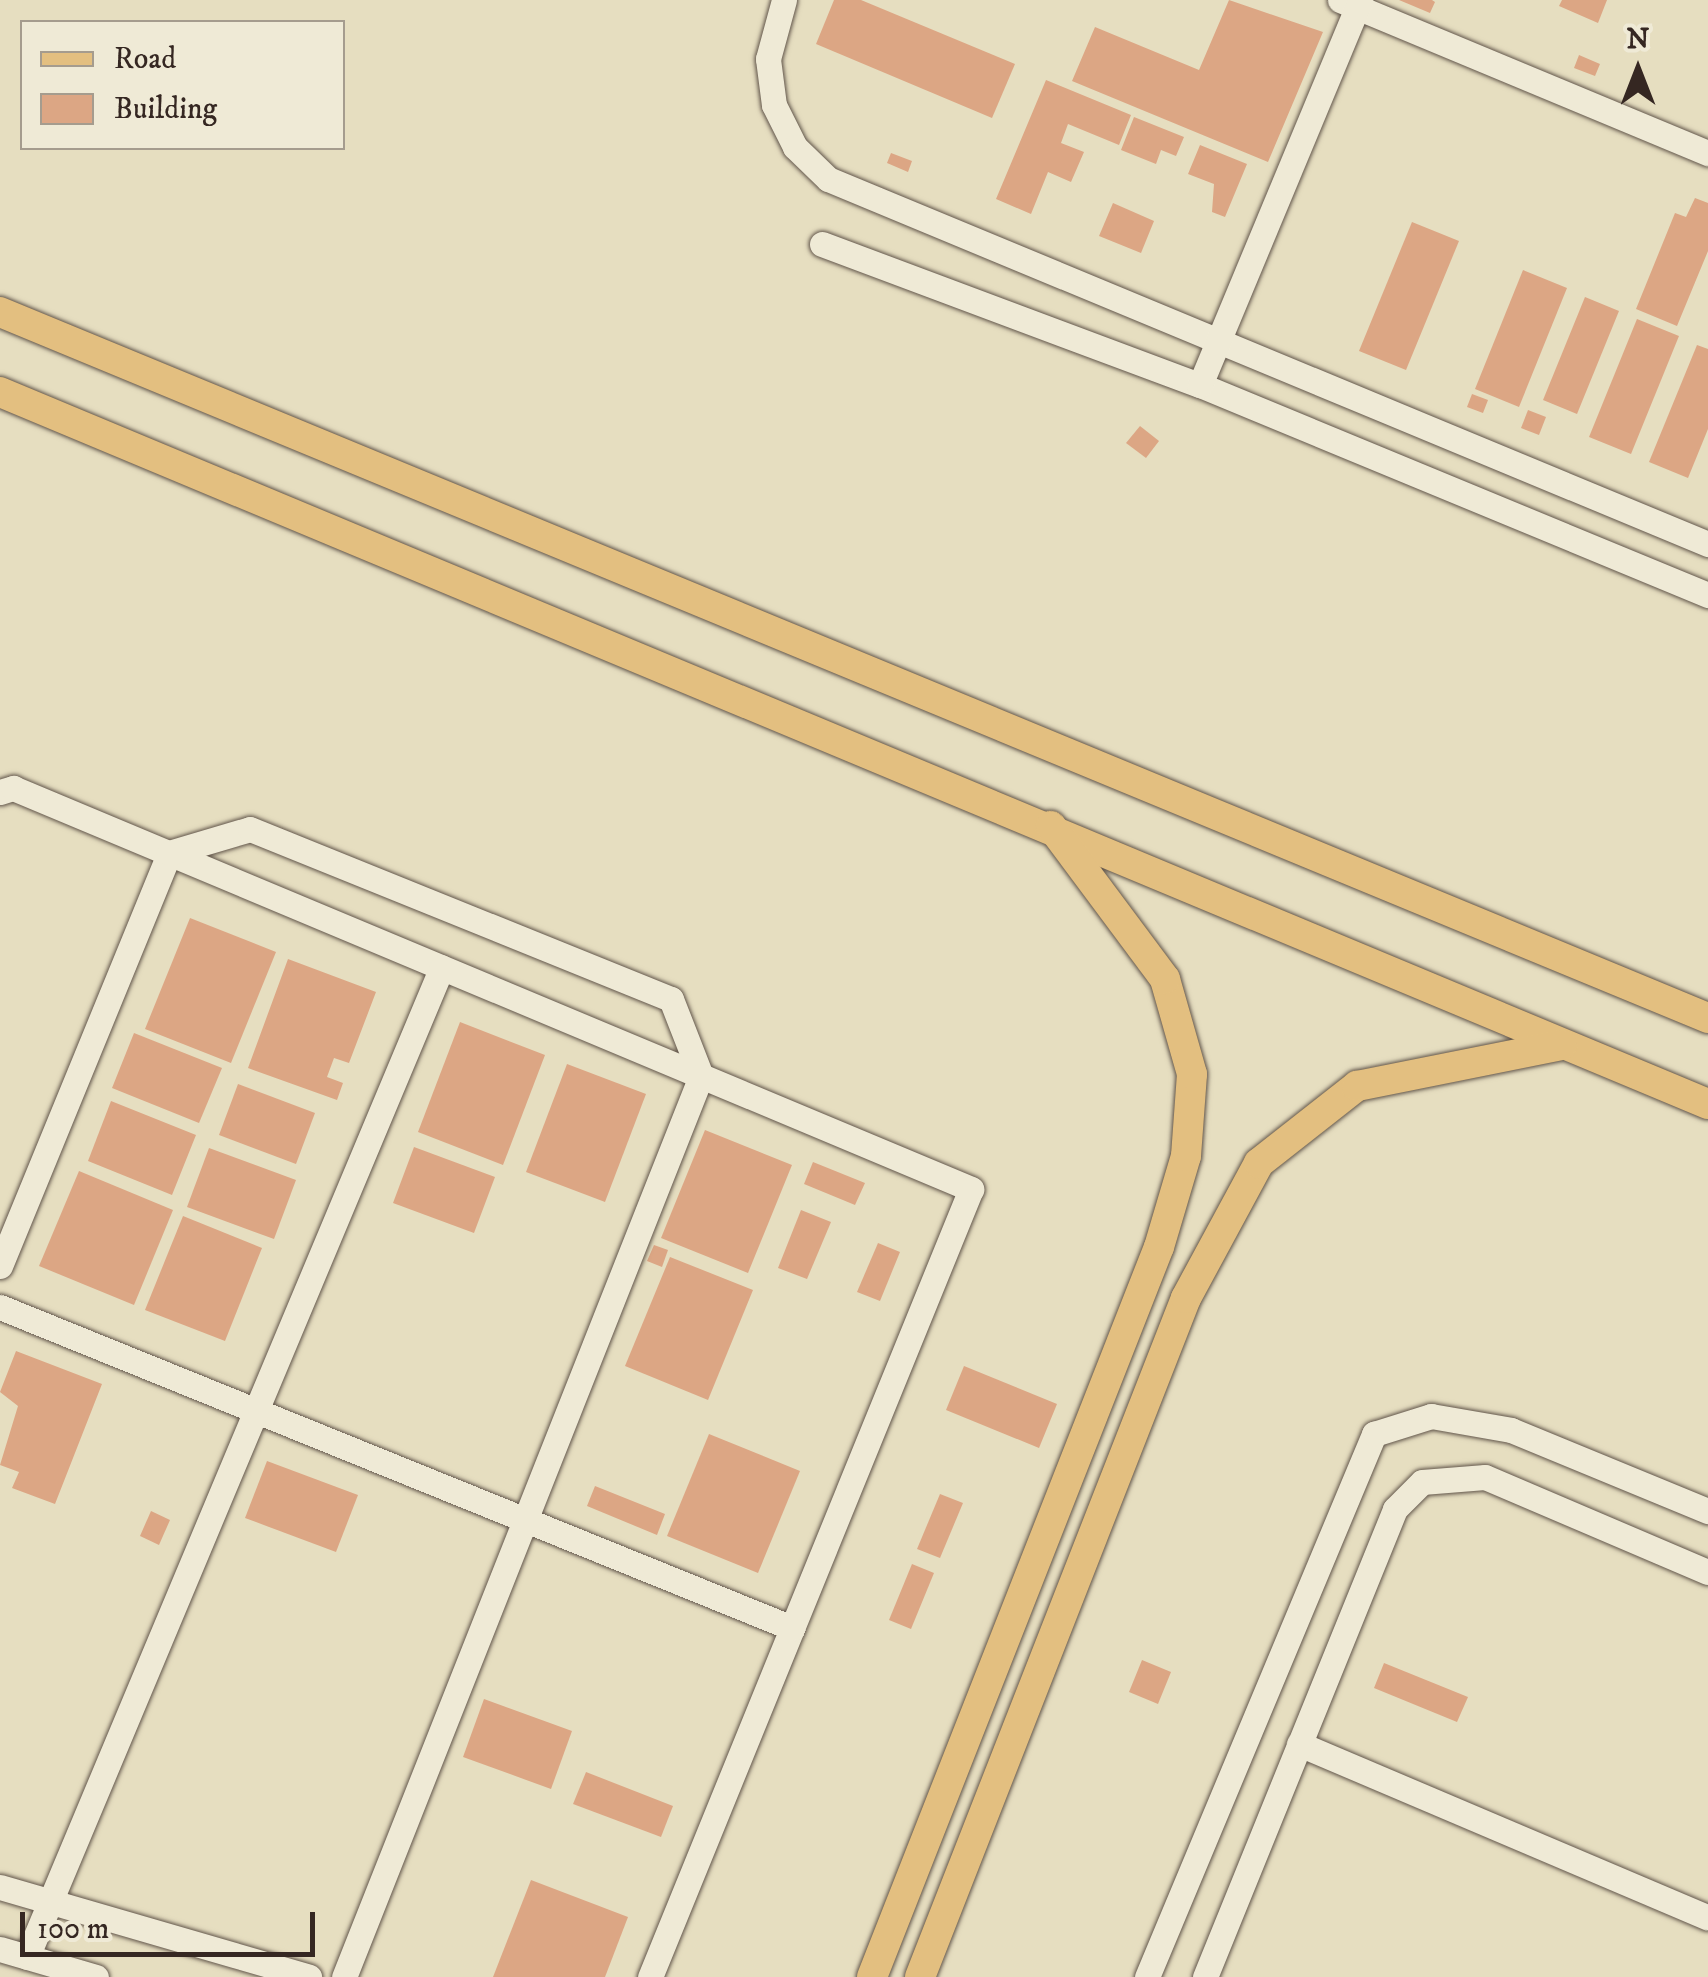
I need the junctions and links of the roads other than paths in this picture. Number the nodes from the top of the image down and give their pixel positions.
1 (784, 0) edge
2 (1352, 2) edge
3 (1708, 153) edge
4 (822, 244) dead end
5 (0, 312) edge
6 (1218, 342) junction
7 (1200, 385) junction
8 (0, 392) edge
9 (1706, 539) edge
10 (1708, 595) edge
11 (0, 792) edge
12 (1049, 824) junction
13 (168, 853) junction
14 (442, 967) junction
15 (1708, 1018) edge
16 (1564, 1045) junction
17 (701, 1076) junction
18 (1708, 1104) edge
19 (0, 1266) edge
20 (0, 1307) edge
21 (256, 1410) junction
22 (1708, 1511) edge
23 (525, 1520) junction
24 (1708, 1572) edge
25 (792, 1628) junction
26 (1300, 1744) junction
27 (961, 1751) junction
28 (1002, 1767) junction
29 (0, 1887) edge
30 (50, 1902) junction
31 (1708, 1918) edge
32 (0, 1949) edge
33 (28, 1957) junction
34 (96, 1977) edge
35 (309, 1977) edge
36 (344, 1977) edge
37 (650, 1977) edge
38 (872, 1977) edge
39 (920, 1977) edge
40 (1147, 1977) edge
41 (1204, 1977) edge

1 - 6 street
2 - 3 street
2 - 6 street
4 - 7 street
5 - 15 main road
6 - 7 street
6 - 9 street
7 - 10 street
8 - 12 main road
11 - 13 street
12 - 16 main road
12 - 27 main road
13 - 14 street
13 - 17 street
13 - 19 street
14 - 17 street
14 - 21 street
16 - 18 main road
16 - 28 main road
17 - 23 street
17 - 25 street
20 - 21 street
21 - 23 street
21 - 30 street
22 - 40 street
23 - 25 street
23 - 36 street
24 - 26 street
25 - 37 street
26 - 31 street
26 - 41 street
27 - 28 main road
27 - 38 main road
28 - 39 main road
29 - 30 street
30 - 33 street
30 - 35 street
32 - 33 street
33 - 34 street

